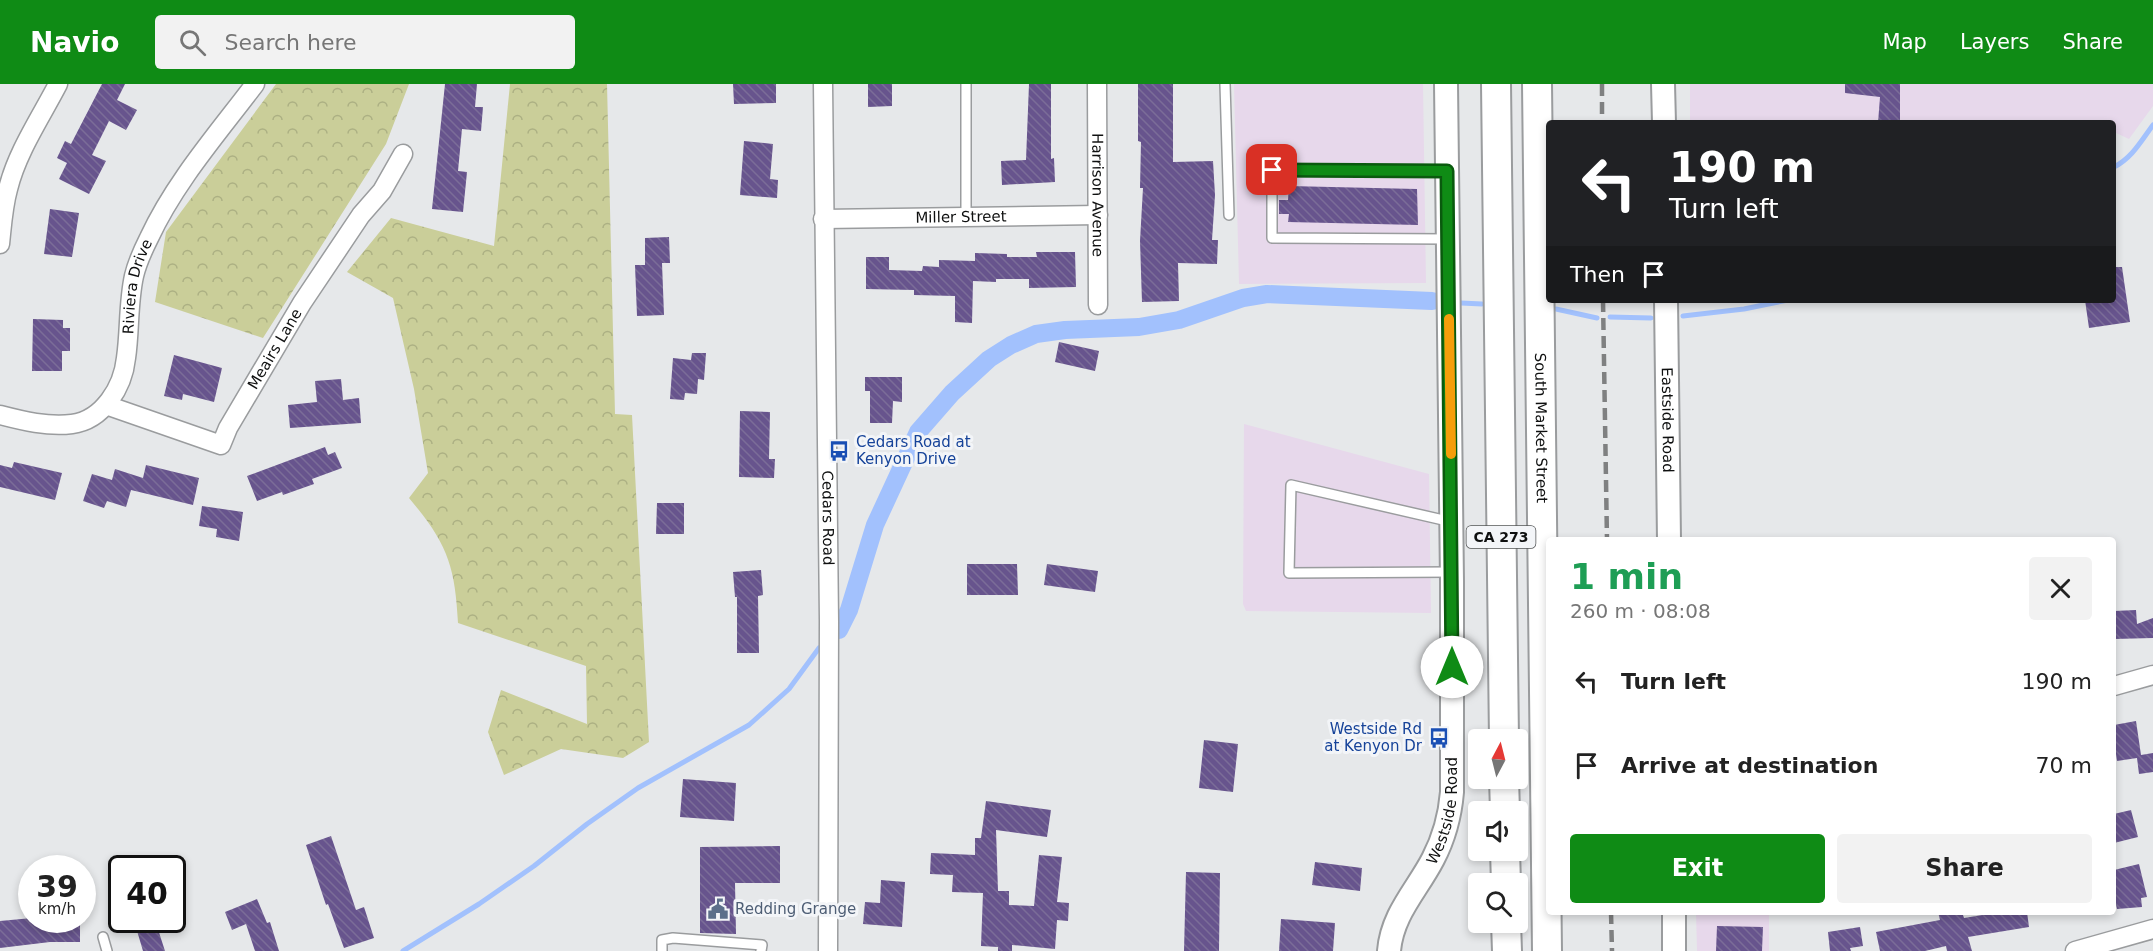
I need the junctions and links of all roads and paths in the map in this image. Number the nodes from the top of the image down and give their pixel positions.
1 (58, 84) edge
2 (255, 84) edge
3 (823, 84) edge
4 (966, 84) edge
5 (1097, 84) edge
6 (1225, 84) edge
7 (1446, 84) edge
8 (1496, 84) edge
9 (1537, 84) edge
10 (1663, 84) edge
11 (1664, 120) edge
12 (403, 154) dead end
13 (1447, 171) junction
14 (1098, 215) junction
15 (1229, 215) dead end
16 (966, 217) junction
17 (823, 219) junction
18 (1448, 239) junction
19 (0, 244) edge
20 (1666, 303) edge
21 (1098, 305) dead end
22 (106, 405) junction
23 (0, 415) edge
24 (1452, 522) junction
25 (1669, 537) edge
26 (1452, 572) junction
27 (2153, 675) edge
28 (2116, 685) edge
29 (1504, 729) edge
30 (1546, 863) edge
31 (1547, 915) edge
32 (1674, 915) edge
33 (2153, 929) edge
34 (1506, 933) edge
35 (103, 937) dead end
36 (107, 951) edge
37 (662, 951) edge
38 (761, 951) edge
39 (828, 951) edge
40 (1389, 951) edge
41 (1507, 951) edge
42 (1547, 951) edge
43 (1674, 951) edge
44 (2075, 951) edge

1 - 19 street
2 - 22 street, Riviera Drive
3 - 17 street, Cedars Road
4 - 16 lane
5 - 14 street, Harrison Avenue
6 - 15 lane
7 - 13 street, Westside Road
8 - 29 main road, CA 273
9 - 30 main road, South Market Street / CA 273
10 - 11 street
12 - 22 street, Meairs Lane
13 - 18 street, Westside Road
13 - 18 lane
14 - 16 street, Miller Street
14 - 21 street, Harrison Avenue
16 - 17 street, Miller Street
17 - 39 street, Cedars Road
18 - 24 street, Westside Road
20 - 25 street, Eastside Road
22 - 23 street, Riviera Drive
24 - 26 street, Westside Road
24 - 26 lane
26 - 40 street, Westside Road
27 - 28 street
31 - 42 main road, South Market Street / CA 273
32 - 43 street
33 - 44 street
34 - 41 main road
35 - 36 lane
37 - 38 lane

